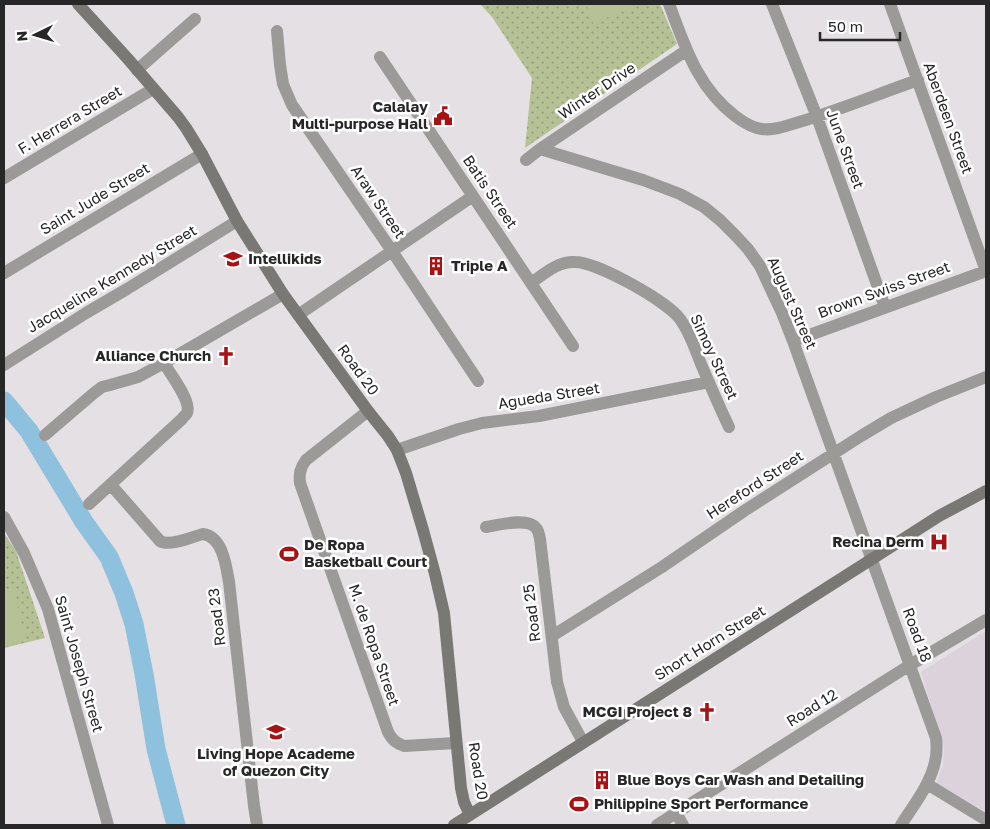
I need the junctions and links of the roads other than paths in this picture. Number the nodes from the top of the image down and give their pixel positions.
1 (78, 4) edge
2 (669, 4) edge
3 (772, 4) edge
4 (890, 4) edge
5 (195, 19) dead end
6 (277, 31) dead end
7 (687, 50) junction
8 (380, 57) dead end
9 (137, 70) junction
10 (918, 80) junction
11 (153, 89) junction
12 (817, 117) junction
13 (540, 149) junction
14 (202, 154) junction
15 (526, 160) dead end
16 (4, 178) edge
17 (473, 196) junction
18 (237, 221) junction
19 (392, 252) junction
20 (986, 271) edge
21 (4, 273) edge
22 (531, 283) junction
23 (283, 294) junction
24 (885, 307) junction
25 (298, 315) junction
26 (793, 341) junction
27 (573, 346) dead end
28 (164, 364) junction
29 (4, 365) edge
30 (986, 377) edge
31 (478, 381) dead end
32 (709, 382) junction
33 (368, 411) junction
34 (729, 427) dead end
35 (45, 435) dead end
36 (397, 450) junction
37 (834, 453) junction
38 (111, 485) junction
39 (986, 491) edge
40 (89, 504) dead end
41 (4, 517) edge
42 (486, 527) dead end
43 (872, 559) junction
44 (986, 620) edge
45 (552, 636) junction
46 (910, 665) junction
47 (456, 742) junction
48 (583, 742) junction
49 (927, 784) junction
50 (676, 813) junction
51 (470, 815) junction
52 (986, 820) edge
53 (108, 825) edge
54 (257, 825) edge
55 (456, 825) edge
56 (657, 825) edge
57 (683, 825) edge
58 (901, 825) edge

1 - 9 street, Road 20
2 - 7 street
3 - 12 street, June Street
4 - 10 street, Aberdeen Street
5 - 9 street
6 - 19 street, Araw Street
7 - 12 street
7 - 13 street, Winter Drive
8 - 17 street, Batis Street
9 - 11 street, Road 20
10 - 12 street
10 - 20 street, Aberdeen Street
11 - 14 street, Road 20
11 - 16 street, F. Herrera Street
12 - 24 street, June Street
13 - 15 street, Winter Drive
13 - 26 street, August Street
14 - 18 street, Road 20
14 - 21 street, Saint Jude Street
17 - 19 street
17 - 22 street, Batis Street
18 - 23 street, Road 20
18 - 29 street, Jacqueline Kennedy Street
19 - 25 street
19 - 31 street, Araw Street
20 - 24 street, Brown Swiss Street
22 - 27 street, Batis Street
22 - 32 street, Simoy Street
23 - 25 street, Road 20
23 - 28 street
24 - 26 street, Brown Swiss Street
25 - 33 street, Road 20
26 - 37 street, August Street
28 - 35 street
28 - 38 street
30 - 37 street, Hereford Street
32 - 34 street, Simoy Street
32 - 36 street, Agueda Street
33 - 36 street, Road 20
33 - 47 street, M. de Ropa Street
36 - 47 street, Road 20
37 - 43 street, Road 18
37 - 45 street, Hereford Street
38 - 40 street
38 - 54 street, Road 23
39 - 43 street, Short Horn Street
41 - 53 street, Saint Joseph Street
42 - 45 street, Road 25
43 - 46 street, Road 18
43 - 48 street, Short Horn Street
44 - 46 street, Road 12
45 - 48 street, Road 25
46 - 49 street, Road 18
46 - 50 street, Road 12
47 - 51 street, Road 20
48 - 51 street, Short Horn Street
49 - 52 street
49 - 58 street, Road 18
50 - 56 street, Road 12
50 - 57 street
51 - 55 street, Short Horn Street

